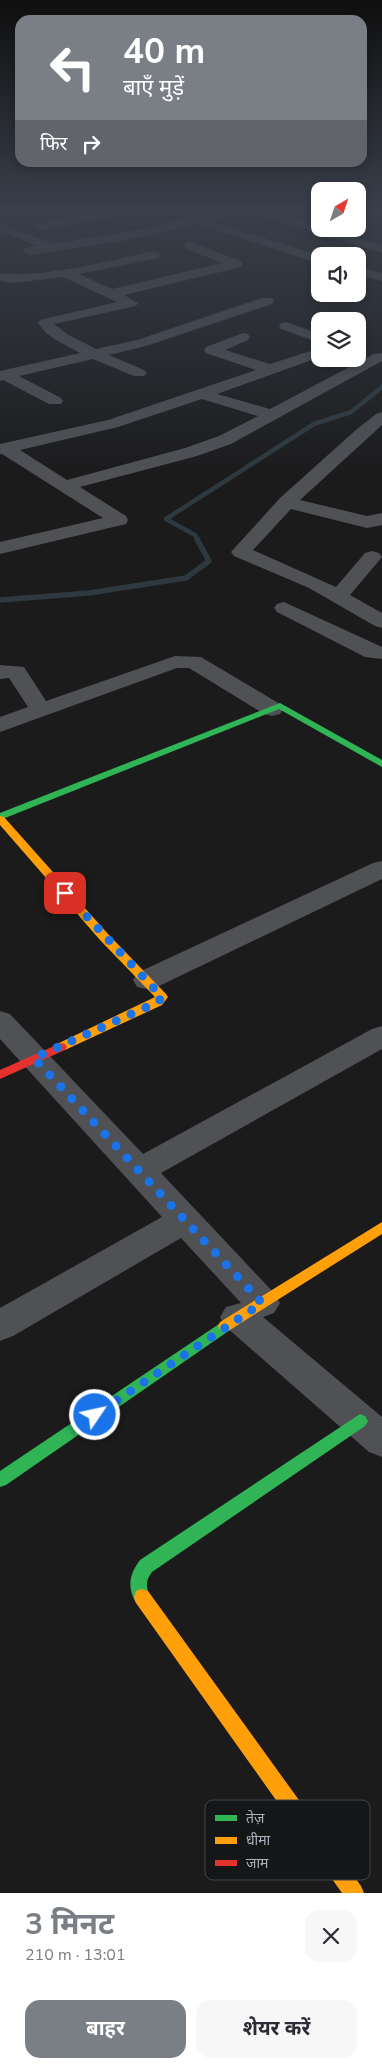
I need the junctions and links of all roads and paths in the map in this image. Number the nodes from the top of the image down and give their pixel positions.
1 (124, 298) edge
2 (267, 301) dead end
3 (286, 326) dead end
4 (311, 336) edge
5 (243, 337) dead end
6 (95, 353) junction
7 (311, 355) edge
8 (379, 358) dead end
9 (269, 369) junction
10 (138, 373) dead end
11 (1, 375) edge
12 (200, 394) junction
13 (55, 401) dead end
14 (272, 415) junction
15 (382, 417) edge
16 (3, 449) edge
17 (64, 486) junction
18 (286, 502) junction
19 (382, 519) edge
20 (0, 548) edge
21 (372, 557) dead end
22 (340, 596) junction
23 (284, 608) dead end
24 (382, 622) edge
25 (382, 653) edge
26 (0, 672) edge
27 (272, 709) junction
28 (41, 710) junction
29 (0, 725) edge
30 (382, 764) edge
31 (0, 818) edge
32 (382, 869) edge
33 (147, 980) junction
34 (0, 1021) edge
35 (382, 1036) edge
36 (34, 1058) junction
37 (0, 1075) edge
38 (139, 1171) junction
39 (184, 1220) junction
40 (382, 1227) edge
41 (250, 1310) junction
42 (0, 1326) edge
43 (371, 1430) edge
44 (0, 1480) edge
45 (287, 1800) edge
46 (345, 1880) edge
47 (354, 1893) edge

1 - 6 street
2 - 6 street
3 - 4 street
5 - 9 street
6 - 10 street
6 - 11 street
7 - 9 street
8 - 14 street
9 - 12 street
11 - 13 street
12 - 14 street
12 - 16 street
14 - 17 street
15 - 18 street
16 - 17 street
17 - 20 street
18 - 19 street
18 - 22 street
21 - 22 street
22 - 24 street
23 - 25 street
26 - 28 street
27 - 28 street
27 - 30 street
27 - 31 street
28 - 29 street
31 - 33 street
32 - 33 street
33 - 36 street
34 - 36 street
35 - 38 street
36 - 37 street
36 - 38 street
38 - 39 street
39 - 41 street
39 - 42 street
40 - 41 street
41 - 43 street
41 - 44 street
43 - 45 street
46 - 47 street

